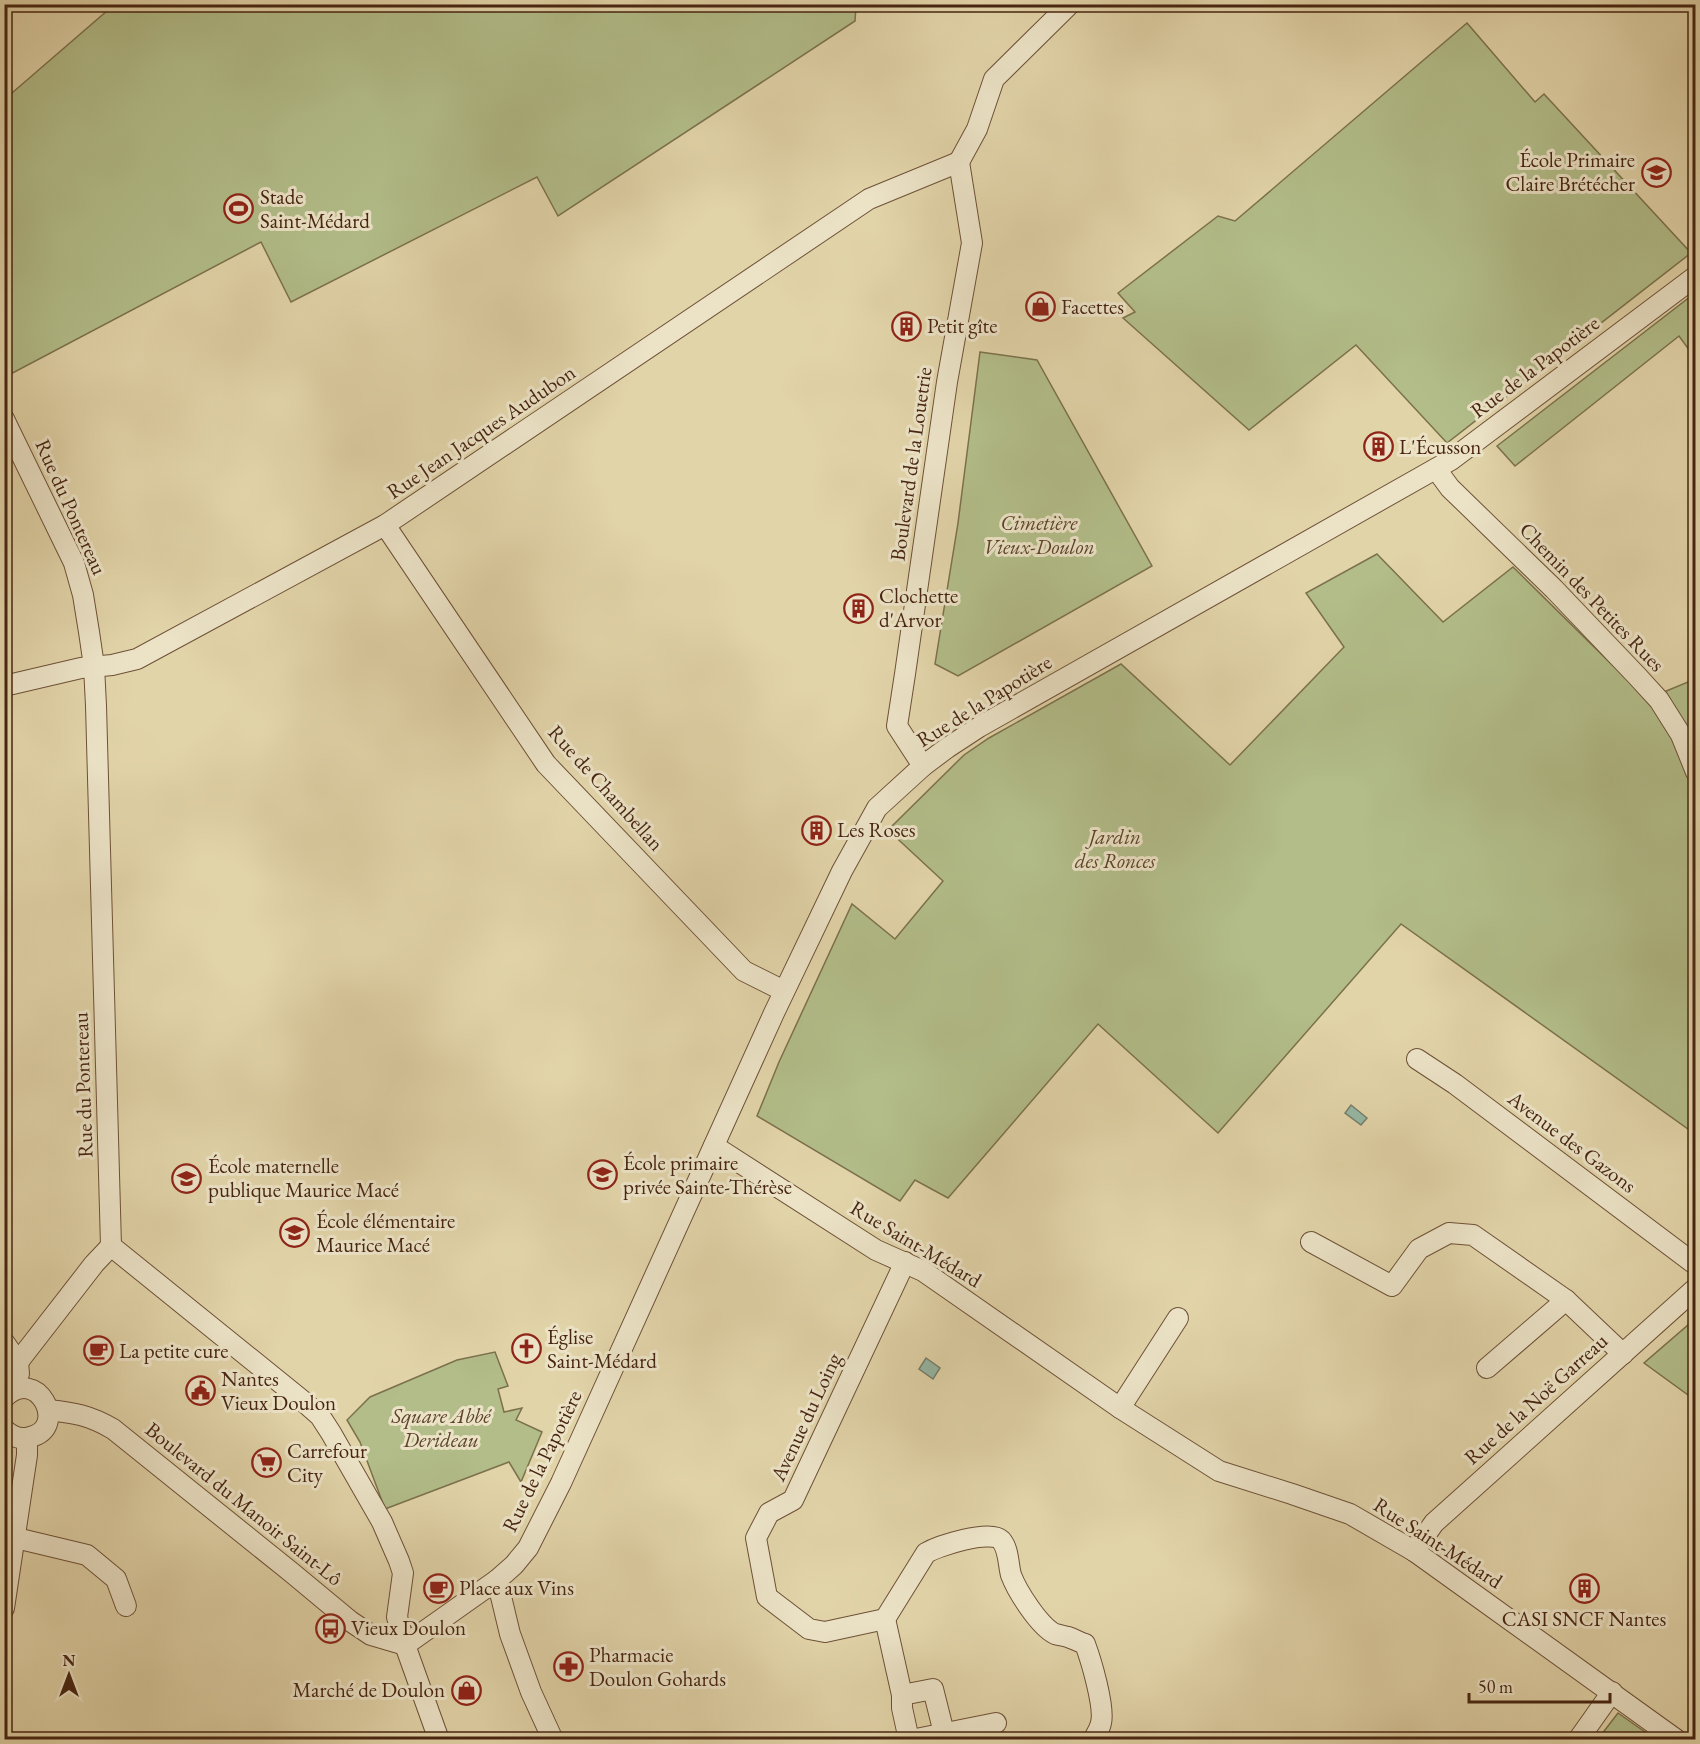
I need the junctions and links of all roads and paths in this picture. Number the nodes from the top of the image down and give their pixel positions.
1 (1070, 4) edge
2 (959, 162) junction
3 (1695, 276) edge
4 (4, 419) edge
5 (1436, 469) junction
6 (385, 525) junction
7 (94, 666) junction
8 (4, 686) edge
9 (923, 766) junction
10 (1695, 772) edge
11 (784, 991) junction
12 (1417, 1059) dead end
13 (714, 1146) junction
14 (1311, 1242) dead end
15 (111, 1246) junction
16 (905, 1262) junction
17 (1695, 1265) edge
18 (1695, 1288) edge
19 (1566, 1300) junction
20 (1178, 1318) dead end
21 (4, 1342) edge
22 (1623, 1354) junction
23 (18, 1362) junction
24 (1487, 1368) dead end
25 (12, 1394) edge
26 (1120, 1408) junction
27 (48, 1410) junction
28 (4, 1429) edge
29 (27, 1438) junction
30 (16, 1538) junction
31 (1414, 1551) junction
32 (497, 1580) junction
33 (126, 1606) dead end
34 (4, 1608) edge
35 (885, 1619) junction
36 (405, 1645) junction
37 (1612, 1692) junction
38 (902, 1695) junction
39 (996, 1723) dead end
40 (944, 1733) junction
41 (439, 1740) edge
42 (553, 1740) edge
43 (910, 1740) edge
44 (1093, 1740) edge
45 (1578, 1740) edge
46 (1677, 1740) edge

1 - 2 street
2 - 6 street, Rue Jean Jacques Audubon
2 - 9 street, Boulevard de la Louetrie
3 - 5 street, Rue de la Papotière
4 - 7 street, Rue du Pontereau
5 - 9 street, Rue de la Papotière
5 - 10 street, Chemin des Petites Rues
6 - 7 street, Rue Jean Jacques Audubon
6 - 11 street, Rue de Chambellan
7 - 8 street, Rue Jean Jacques Audubon
7 - 15 street, Rue du Pontereau
9 - 11 street, Rue de la Papotière
11 - 13 street, Rue de la Papotière
12 - 17 street, Avenue des Gazons
13 - 16 street, Rue Saint-Médard
13 - 32 street, Rue de la Papotière
14 - 19 street
15 - 23 street
15 - 36 street
16 - 26 street, Rue Saint-Médard
16 - 35 street, Avenue du Loing
18 - 22 street, Rue de la Noë Garreau
19 - 22 street
19 - 24 street
20 - 26 street
21 - 23 street
22 - 31 street, Rue de la Noë Garreau
23 - 25 street
25 - 27 street
26 - 31 street, Rue Saint-Médard
27 - 29 street
27 - 36 street, Boulevard du Manoir Saint-Lô
28 - 29 street
29 - 30 street
30 - 33 street
30 - 34 street
31 - 37 street, Rue Saint-Médard
32 - 36 street, Rue de la Papotière
32 - 42 street
35 - 38 street
35 - 44 street
36 - 41 street
37 - 45 street
37 - 46 street, Rue Saint-Médard
38 - 40 street
38 - 43 street
39 - 40 street
40 - 43 street

